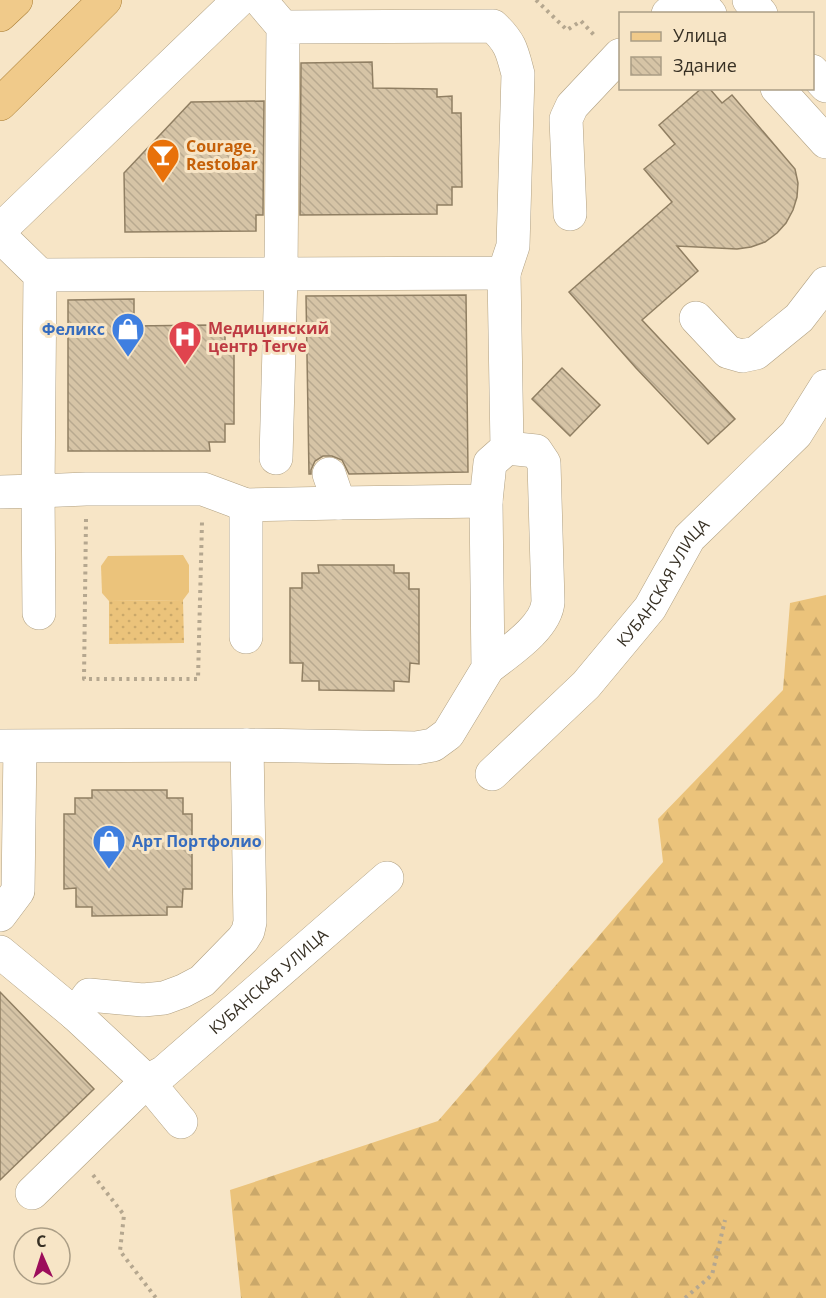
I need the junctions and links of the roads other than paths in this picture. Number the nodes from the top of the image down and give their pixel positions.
1 (16, 0) edge
2 (105, 0) edge
3 (238, 0) edge
4 (260, 0) edge
5 (465, 0) edge
6 (684, 0) edge
7 (698, 0) edge
8 (749, 0) edge
9 (670, 12) edge
10 (708, 12) edge
11 (759, 12) edge
12 (0, 15) edge
13 (493, 26) junction
14 (283, 27) junction
15 (619, 57) edge
16 (814, 72) edge
17 (826, 86) edge
18 (779, 90) edge
19 (0, 104) edge
20 (826, 142) edge
21 (570, 214) dead end
22 (0, 230) edge
23 (0, 236) edge
24 (504, 273) junction
25 (281, 274) junction
26 (40, 275) junction
27 (826, 283) edge
28 (696, 318) dead end
29 (826, 386) edge
30 (488, 458) junction
31 (276, 459) dead end
32 (38, 491) junction
33 (0, 492) edge
34 (486, 501) junction
35 (246, 506) junction
36 (39, 613) dead end
37 (246, 637) dead end
38 (488, 668) junction
39 (247, 745) junction
40 (10, 747) edge
41 (492, 774) dead end
42 (387, 878) dead end
43 (0, 915) edge
44 (0, 952) edge
45 (75, 1014) junction
46 (147, 1081) junction
47 (182, 1122) dead end
48 (32, 1192) dead end

1 - 12 main road
2 - 19 main road
3 - 22 street
4 - 14 street
5 - 13 street
6 - 9 street
7 - 10 street
8 - 11 street
13 - 14 street
13 - 24 street
14 - 25 street
15 - 21 street
16 - 17 street
18 - 20 street
23 - 26 street
24 - 25 street
24 - 30 street
25 - 26 street
25 - 31 street
26 - 32 street
27 - 28 street
29 - 41 street, КУБАНСКАЯ УЛИЦА
30 - 34 street
30 - 38 street
32 - 33 street
32 - 35 street
32 - 36 street
34 - 35 street
34 - 38 street
35 - 37 street
38 - 39 street
39 - 40 street
39 - 45 street
40 - 43 street
42 - 46 street, КУБАНСКАЯ УЛИЦА
44 - 45 street
45 - 46 street
46 - 47 street
46 - 48 street, КУБАНСКАЯ УЛИЦА

